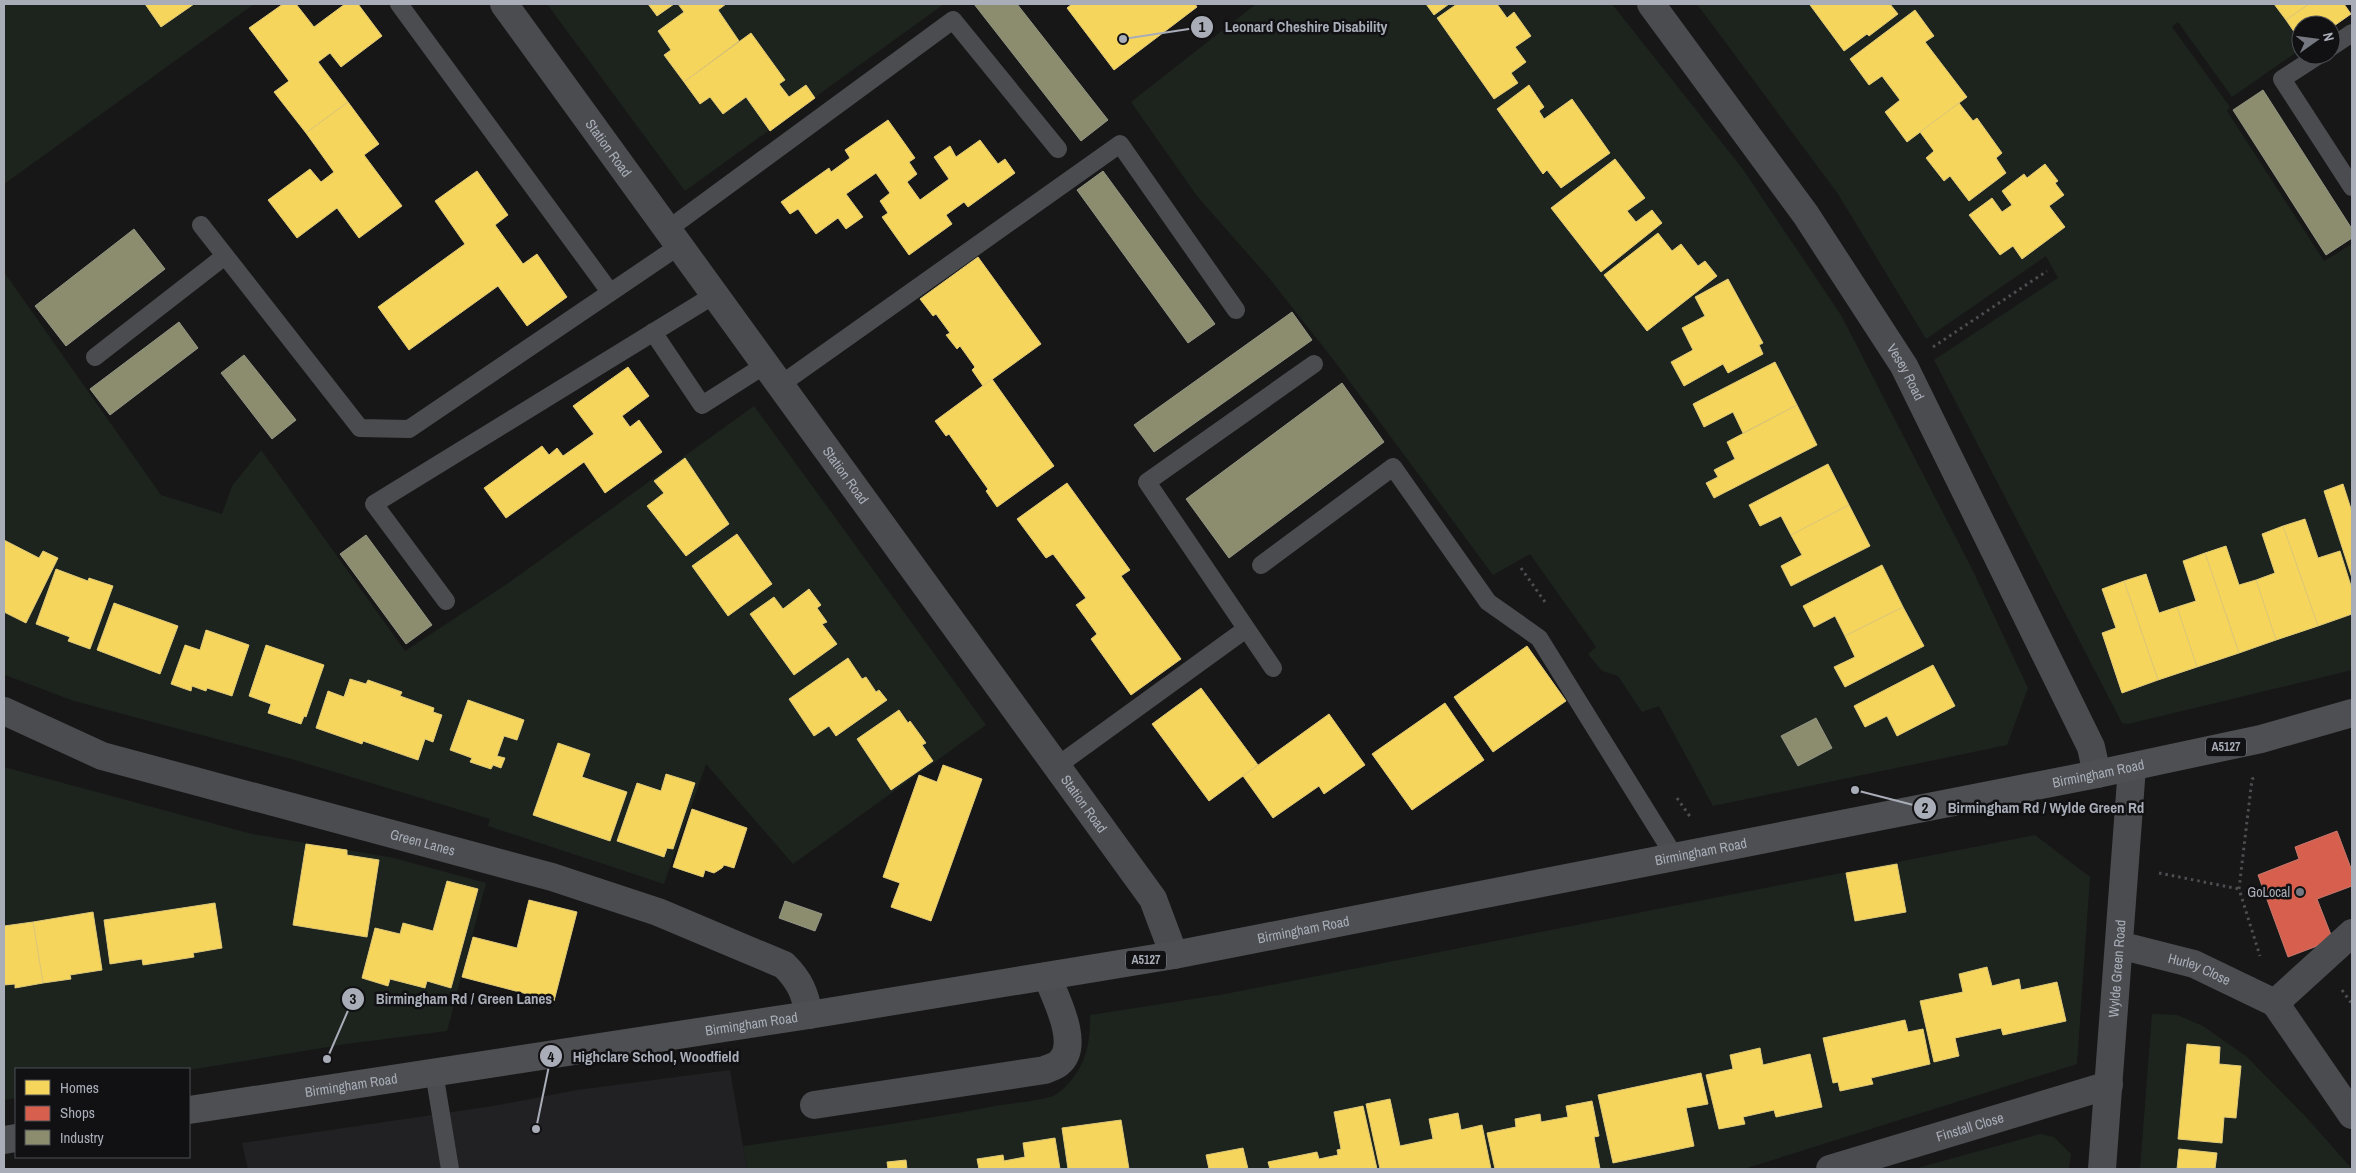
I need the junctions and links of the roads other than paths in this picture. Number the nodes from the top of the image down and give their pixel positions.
1 (399, 4) edge
2 (504, 4) edge
3 (1651, 4) edge
4 (2352, 32) edge
5 (2341, 40) edge
6 (2303, 65) edge
7 (1058, 149) dead end
8 (2352, 187) edge
9 (201, 225) dead end
10 (673, 238) junction
11 (226, 256) junction
12 (610, 292) junction
13 (714, 294) junction
14 (1236, 310) dead end
15 (653, 332) junction
16 (95, 356) dead end
17 (1314, 364) dead end
18 (773, 375) junction
19 (1261, 564) dead end
20 (446, 601) dead end
21 (1246, 630) junction
22 (1273, 668) dead end
23 (4, 711) edge
24 (2352, 713) edge
25 (1057, 766) junction
26 (2132, 767) junction
27 (2097, 774) junction
28 (1675, 856) junction
29 (2352, 933) edge
30 (2119, 945) junction
31 (1174, 955) junction
32 (1047, 976) junction
33 (2275, 1004) junction
34 (809, 1015) junction
35 (434, 1072) junction
36 (2109, 1085) junction
37 (814, 1106) dead end
38 (190, 1110) edge
39 (2352, 1115) edge
40 (450, 1169) edge
41 (1830, 1169) edge
42 (2102, 1169) edge

1 - 12 lane
2 - 10 street, Station Road
3 - 27 street, Vesey Road
4 - 5 lane
6 - 8 lane
7 - 10 lane
9 - 11 lane
10 - 12 lane
10 - 13 street, Station Road
11 - 12 lane
11 - 16 lane
13 - 15 lane
13 - 18 street, Station Road
14 - 18 lane
15 - 18 lane
15 - 20 lane
17 - 21 lane
18 - 25 street, Station Road
19 - 28 lane
21 - 22 lane
21 - 25 lane
23 - 34 street, Green Lanes
24 - 26 main road, Birmingham Road / A5127
25 - 31 street, Station Road
26 - 27 main road, Birmingham Road / A5127
26 - 30 street, Wylde Green Road
27 - 28 main road, Birmingham Road / A5127
28 - 31 main road, Birmingham Road / A5127
29 - 33 street
30 - 33 street, Hurley Close
30 - 36 street, Wylde Green Road
31 - 32 main road, Birmingham Road / A5127
32 - 34 main road, Birmingham Road / A5127
32 - 37 street
33 - 39 street, Hurley Close
34 - 35 main road, Birmingham Road / A5127
35 - 38 main road, Birmingham Road / A5127
35 - 40 lane
36 - 41 street, Finstall Close
36 - 42 street, Wylde Green Road

